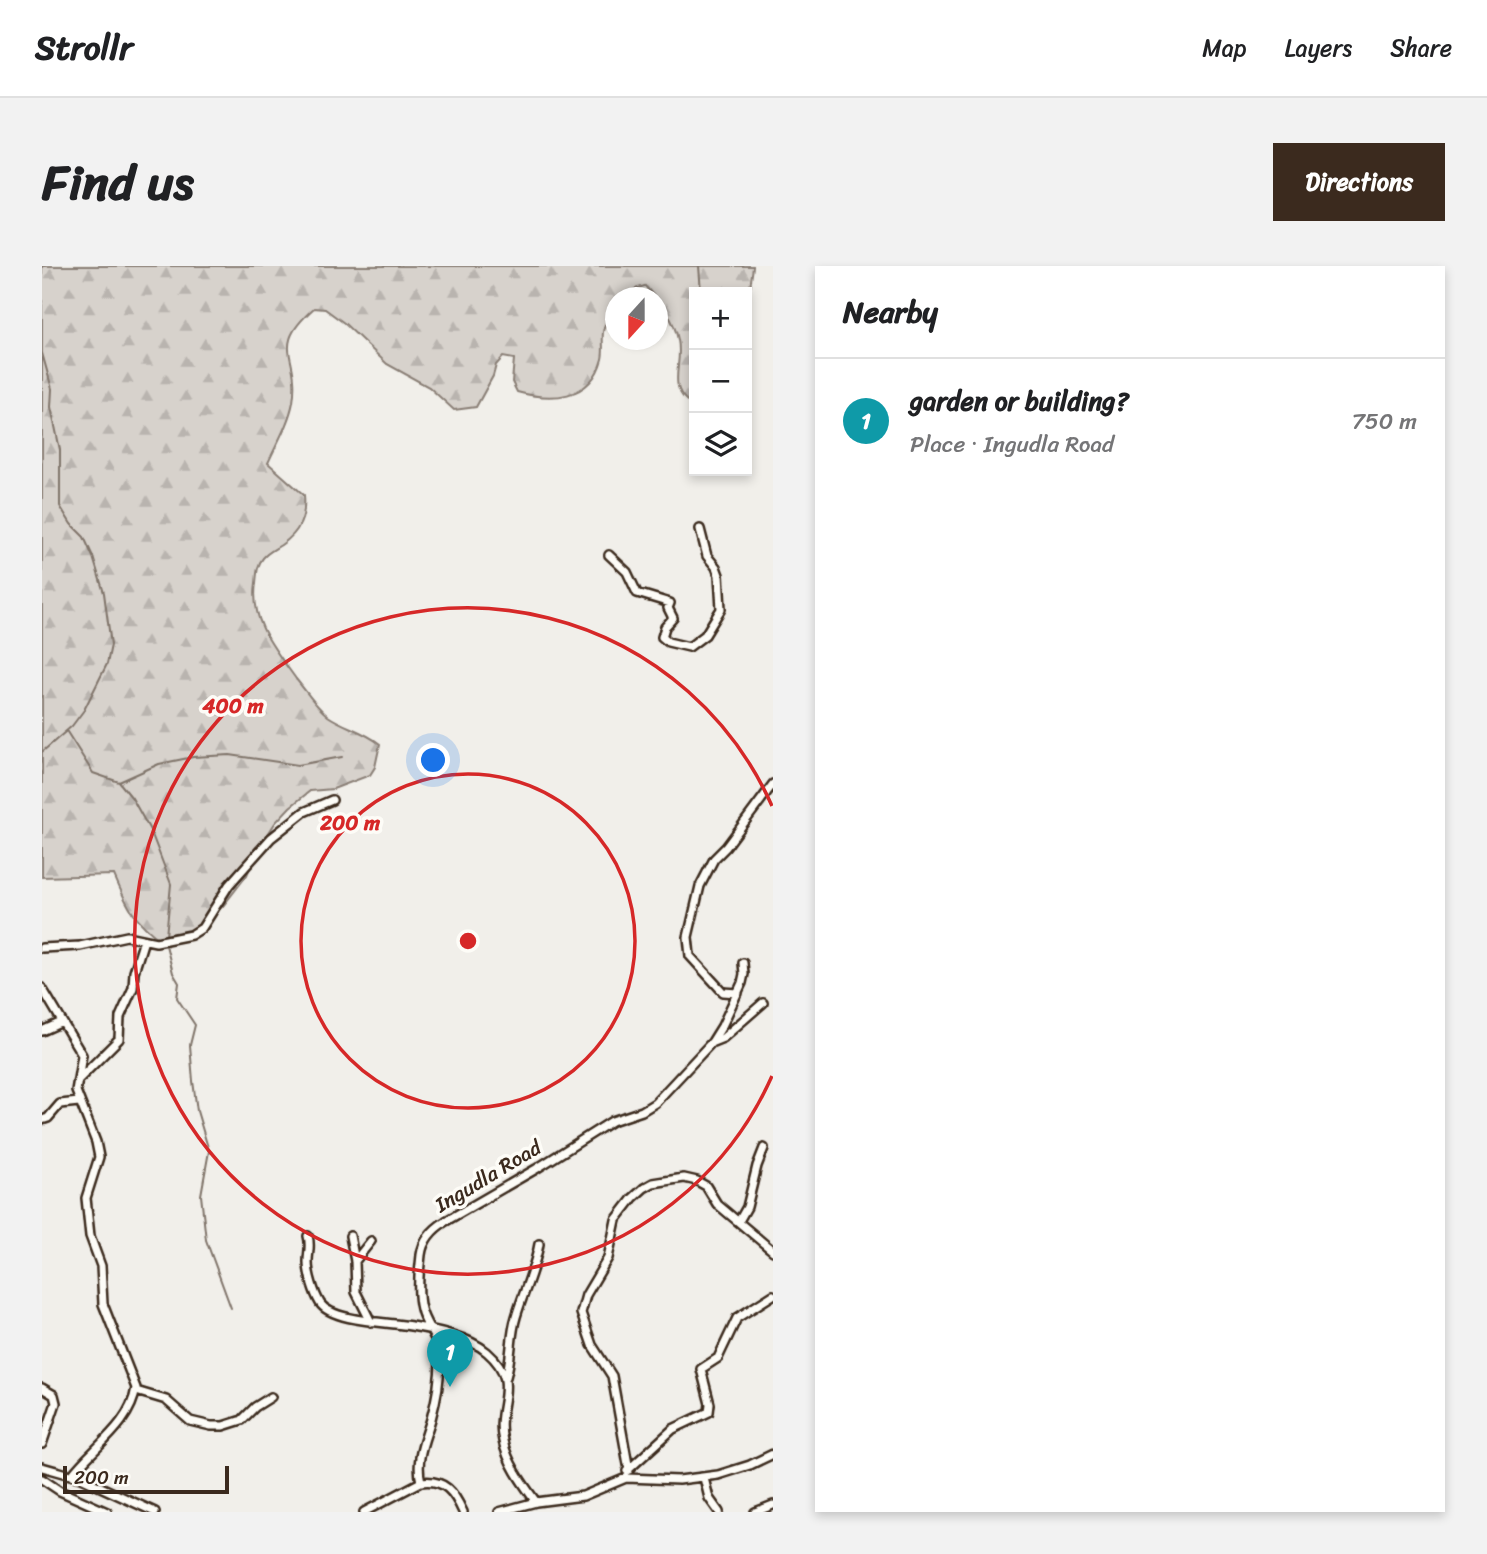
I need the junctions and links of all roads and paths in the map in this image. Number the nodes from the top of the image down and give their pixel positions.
1 (700, 528) dead end
2 (609, 555) dead end
3 (773, 784) edge
4 (331, 800) dead end
5 (144, 940) junction
6 (42, 948) edge
7 (743, 963) dead end
8 (42, 988) edge
9 (738, 993) junction
10 (762, 1003) dead end
11 (62, 1022) junction
12 (42, 1031) edge
13 (712, 1042) junction
14 (78, 1080) junction
15 (79, 1102) junction
16 (42, 1120) edge
17 (764, 1148) dead end
18 (739, 1221) junction
19 (308, 1236) dead end
20 (350, 1236) dead end
21 (371, 1241) dead end
22 (539, 1244) dead end
23 (773, 1251) edge
24 (355, 1261) junction
25 (773, 1295) edge
26 (371, 1322) junction
27 (432, 1331) junction
28 (506, 1377) junction
29 (42, 1388) edge
30 (136, 1391) junction
31 (271, 1397) dead end
32 (42, 1444) edge
33 (773, 1454) edge
34 (42, 1467) edge
35 (629, 1470) junction
36 (72, 1475) junction
37 (626, 1478) junction
38 (704, 1478) junction
39 (42, 1479) edge
40 (421, 1482) junction
41 (536, 1502) junction
42 (773, 1505) edge
43 (107, 1512) edge
44 (155, 1512) edge
45 (364, 1512) edge
46 (463, 1512) edge
47 (499, 1512) edge
48 (719, 1512) edge
49 (755, 1512) edge

1 - 2 street
3 - 9 street
4 - 5 street
5 - 6 street
5 - 14 street
7 - 9 street, Ingudla Road
8 - 11 street
9 - 13 street, Ingudla Road
10 - 13 street
11 - 12 street
11 - 14 street
13 - 27 street, Ingudla Road
14 - 15 street
15 - 16 street
15 - 30 street
17 - 18 street
18 - 23 street
18 - 35 street
19 - 26 street
20 - 24 street
21 - 24 street
22 - 28 street
24 - 26 street
25 - 35 street
26 - 27 street
27 - 28 street
27 - 40 street, Ingudla Road
28 - 41 street
29 - 32 street
30 - 31 street
30 - 36 street
33 - 38 street
34 - 36 street
35 - 37 street
36 - 44 street
37 - 38 street
37 - 41 street
38 - 48 street
39 - 43 street
40 - 45 street
40 - 46 street
41 - 47 street
42 - 49 street

